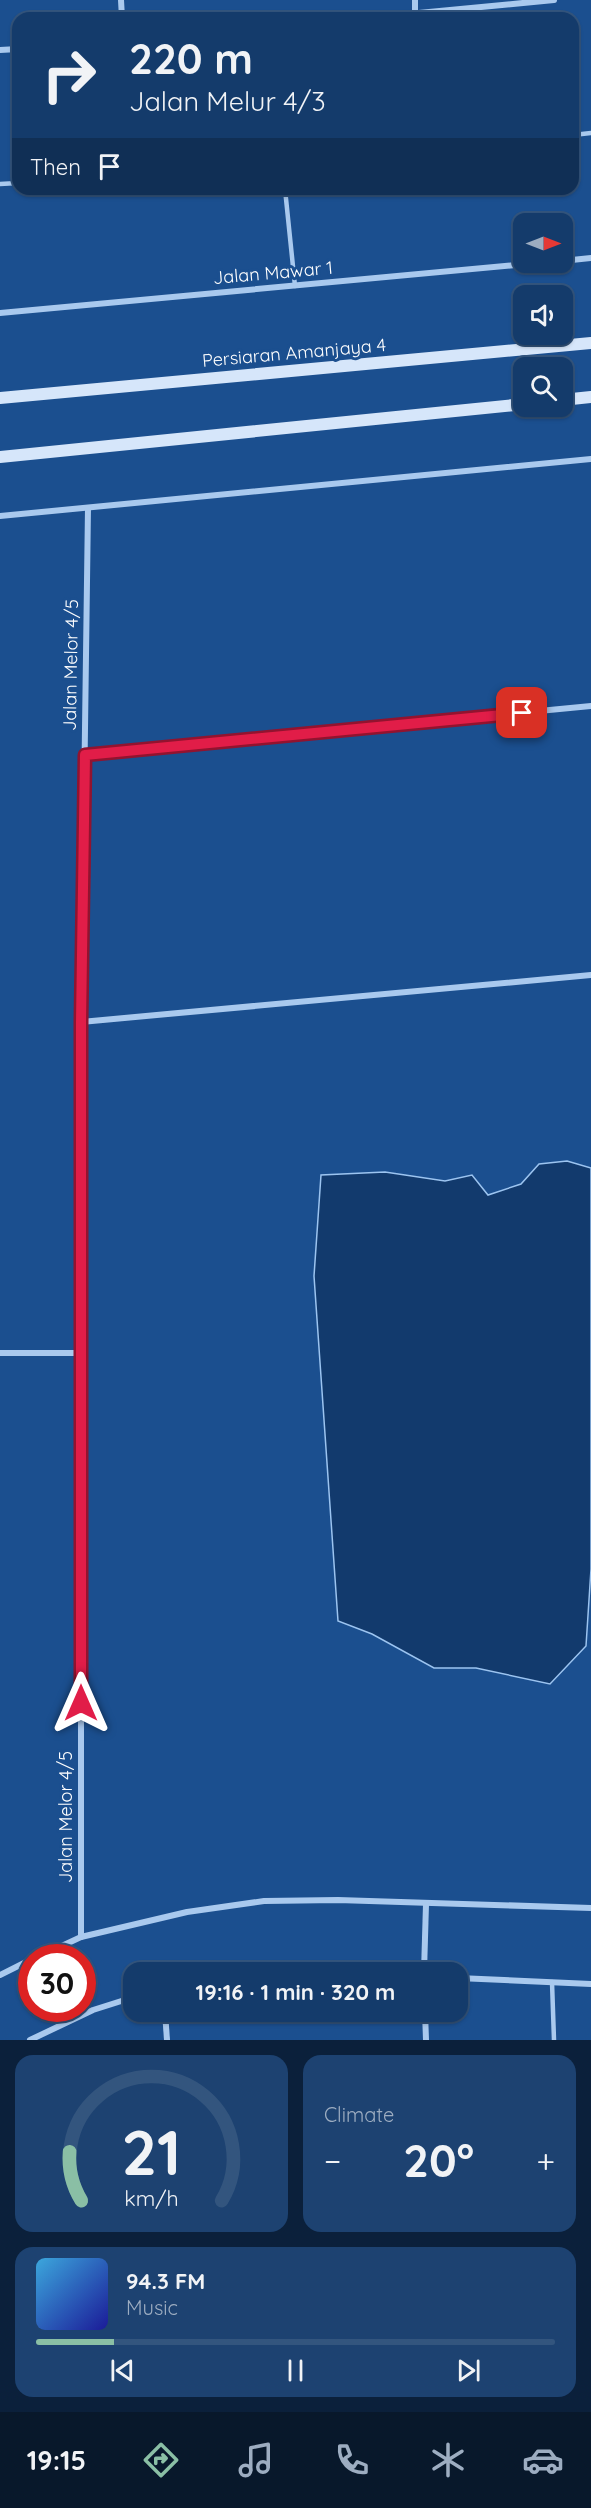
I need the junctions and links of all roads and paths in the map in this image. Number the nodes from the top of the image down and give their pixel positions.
1 (554, 0) edge
2 (426, 12) edge
3 (286, 195) edge
4 (591, 258) edge
5 (573, 260) edge
6 (513, 265) edge
7 (295, 286) junction
8 (0, 313) edge
9 (591, 343) edge
10 (591, 397) edge
11 (0, 398) edge
12 (573, 399) edge
13 (513, 405) edge
14 (0, 457) edge
15 (591, 459) edge
16 (88, 508) junction
17 (0, 516) edge
18 (591, 706) edge
19 (85, 755) junction
20 (591, 975) edge
21 (81, 1022) junction
22 (0, 1353) edge
23 (81, 1353) junction
24 (426, 1904) junction
25 (591, 1908) edge
26 (81, 1937) junction
27 (65, 1944) edge
28 (424, 1962) edge
29 (18, 1966) edge
30 (0, 1975) edge
31 (468, 1978) edge
32 (552, 1982) junction
33 (591, 1984) edge
34 (123, 2000) edge
35 (166, 2022) edge
36 (425, 2022) edge
37 (30, 2040) edge
38 (167, 2040) edge
39 (426, 2040) edge
40 (554, 2040) edge

1 - 2 street
3 - 7 lane
4 - 5 street
6 - 7 street, Jalan Mawar 1
7 - 8 street, Jalan Mawar 1
9 - 11 street, Persiaran Amanjaya 4
10 - 12 street
13 - 14 street
15 - 16 street
16 - 17 street
16 - 19 street, Jalan Melor 4/5
18 - 19 street
19 - 21 street, Jalan Melor 4/5
20 - 21 street
21 - 23 street, Jalan Melor 4/5
22 - 23 street
23 - 26 street, Jalan Melor 4/5
24 - 25 street
24 - 26 street
24 - 28 street
26 - 27 street
29 - 30 street
31 - 32 street
32 - 33 street
32 - 40 lane
34 - 37 street
35 - 38 street
36 - 39 street

